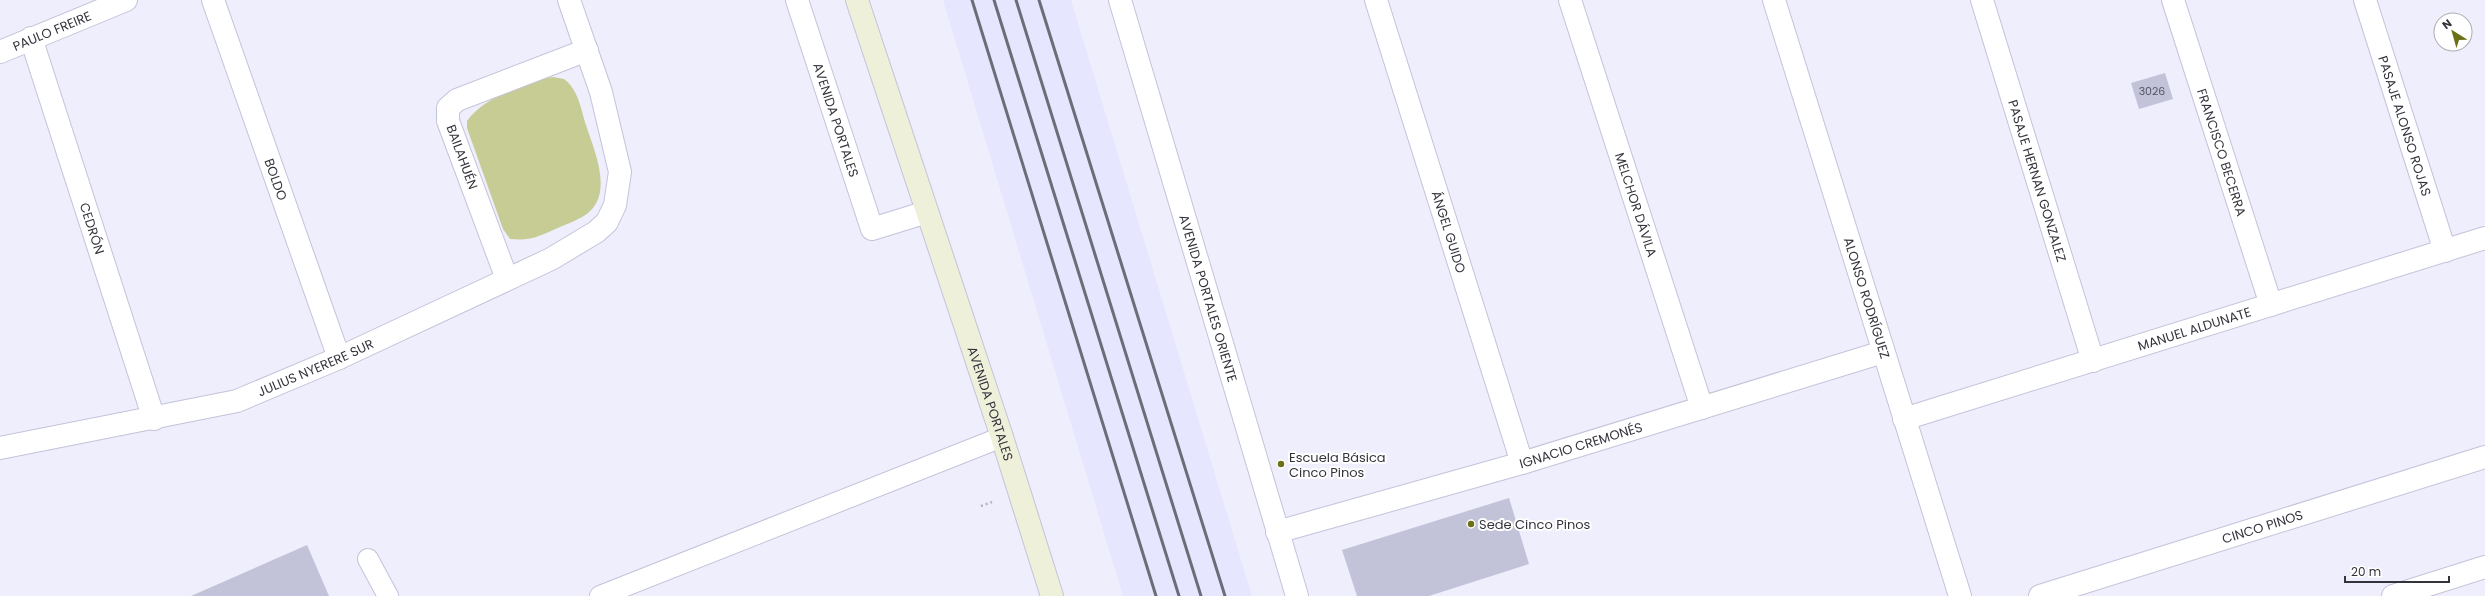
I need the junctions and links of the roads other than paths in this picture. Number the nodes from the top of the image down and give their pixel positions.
1 (126, 0) edge
2 (213, 0) edge
3 (569, 0) edge
4 (797, 0) edge
5 (857, 0) edge
6 (1120, 0) edge
7 (1376, 0) edge
8 (1570, 0) edge
9 (1774, 0) edge
10 (1982, 0) edge
11 (2173, 0) edge
12 (2365, 0) edge
13 (31, 38) junction
14 (587, 50) junction
15 (0, 52) edge
16 (928, 212) junction
17 (2485, 238) edge
18 (2445, 251) junction
19 (507, 279) junction
20 (2271, 305) junction
21 (1883, 352) junction
22 (339, 358) junction
23 (2093, 360) junction
24 (1702, 408) junction
25 (154, 419) junction
26 (1904, 419) junction
27 (1002, 437) junction
28 (0, 448) edge
29 (2485, 457) edge
30 (1522, 463) junction
31 (1277, 532) junction
32 (368, 559) dead end
33 (2485, 567) edge
34 (388, 596) edge
35 (600, 596) edge
36 (1052, 596) edge
37 (1297, 596) edge
38 (1960, 596) edge
39 (2040, 596) edge
40 (2393, 596) edge

1 - 13 street, PAULO FREIRE
2 - 22 street, BOLDO
3 - 14 street
4 - 16 street, AVENIDA PORTALES
5 - 16 main road, AVENIDA PORTALES
6 - 31 street, AVENIDA PORTALES ORIENTE
7 - 30 street, ÁNGEL GUIDO
8 - 24 street, MELCHOR DÁVILA
9 - 21 street, ALONSO RODRÍGUEZ
10 - 23 street, PASAJE HERNAN GONZALEZ
11 - 20 street, FRANCISCO BECERRA
12 - 18 street, PASAJE ALONSO ROJAS
13 - 15 street, PAULO FREIRE
13 - 25 street, CEDRÓN
14 - 19 street, JULIUS NYERERE SUR
14 - 19 street, BAILAHUÉN
16 - 27 main road, AVENIDA PORTALES
17 - 18 street, MANUEL ALDUNATE
18 - 20 street, MANUEL ALDUNATE
19 - 22 street, JULIUS NYERERE SUR
20 - 23 street, MANUEL ALDUNATE
21 - 24 street, IGNACIO CREMONÉS
21 - 26 street, ALONSO RODRÍGUEZ
22 - 25 street, JULIUS NYERERE SUR
23 - 26 street, MANUEL ALDUNATE
24 - 30 street, IGNACIO CREMONÉS
25 - 28 street, JULIUS NYERERE SUR
26 - 38 street, ALONSO RODRÍGUEZ
27 - 35 lane
27 - 36 main road, AVENIDA PORTALES
29 - 39 street, CINCO PINOS
30 - 31 street, IGNACIO CREMONÉS
31 - 37 street, AVENIDA PORTALES ORIENTE
32 - 34 lane
33 - 40 street

